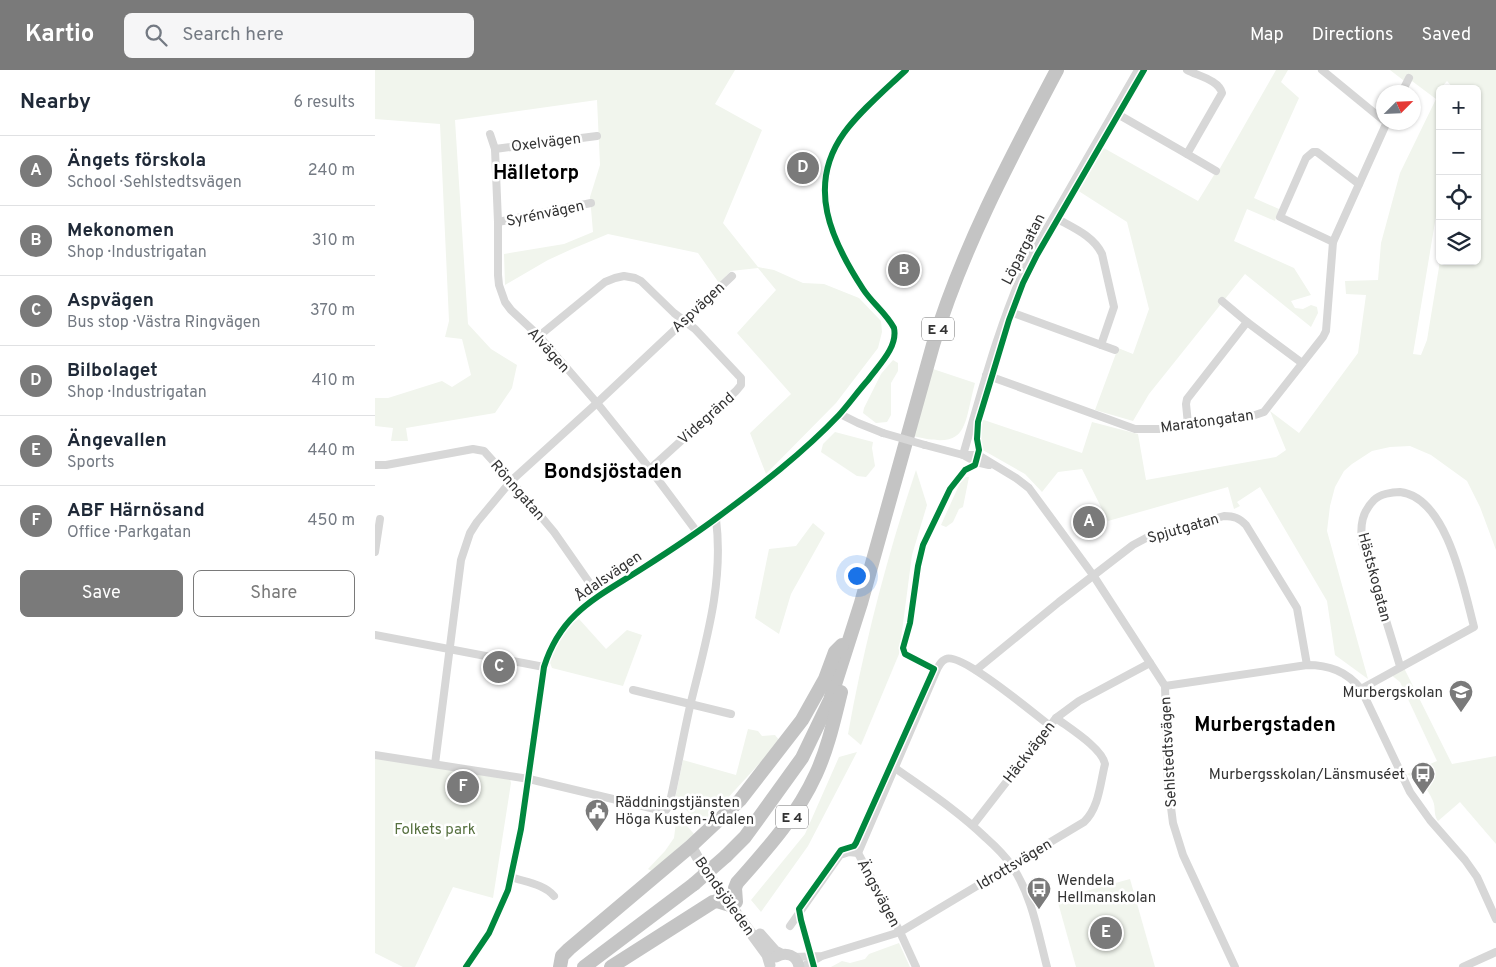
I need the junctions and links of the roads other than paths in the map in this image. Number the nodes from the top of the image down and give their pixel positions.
1 (905, 70) edge
2 (1048, 70) edge
3 (1057, 70) edge
4 (1138, 70) edge
5 (1187, 70) edge
6 (1322, 70) edge
7 (1409, 78) dead end
8 (1406, 85) edge
9 (1114, 112) junction
10 (1376, 114) edge
11 (1384, 130) edge
12 (490, 134) dead end
13 (597, 136) dead end
14 (495, 149) junction
15 (1187, 154) junction
16 (1216, 171) dead end
17 (1359, 184) junction
18 (591, 203) dead end
19 (1054, 217) junction
20 (498, 222) junction
21 (1333, 242) junction
22 (732, 276) dead end
23 (1222, 301) dead end
24 (1008, 311) junction
25 (684, 320) junction
26 (1247, 322) junction
27 (539, 336) junction
28 (1101, 345) junction
29 (1115, 350) dead end
30 (1302, 363) junction
31 (987, 375) junction
32 (597, 403) junction
33 (840, 414) junction
34 (1188, 424) junction
35 (963, 454) junction
36 (375, 465) edge
37 (650, 468) junction
38 (511, 481) junction
39 (380, 519) dead end
40 (716, 519) junction
41 (697, 532) junction
42 (375, 552) edge
43 (1093, 574) junction
44 (598, 595) junction
45 (375, 635) edge
46 (449, 650) junction
47 (843, 652) junction
48 (1150, 663) junction
49 (1307, 665) junction
50 (1400, 666) junction
51 (544, 667) junction
52 (976, 670) junction
53 (1165, 686) junction
54 (1361, 689) junction
55 (633, 690) dead end
56 (690, 704) junction
57 (731, 714) dead end
58 (1055, 718) junction
59 (1049, 725) junction
60 (375, 754) edge
61 (435, 764) junction
62 (895, 768) junction
63 (529, 779) junction
64 (973, 825) junction
65 (691, 846) junction
66 (858, 853) junction
67 (1012, 865) junction
68 (511, 877) junction
69 (554, 896) dead end
70 (733, 904) junction
71 (1496, 919) edge
72 (790, 926) dead end
73 (901, 932) junction
74 (1496, 952) edge
75 (781, 954) junction
76 (822, 956) junction
77 (798, 964) edge
78 (770, 966) edge
79 (466, 967) edge
80 (560, 967) edge
81 (584, 967) edge
82 (611, 967) edge
83 (916, 967) edge
84 (1047, 967) edge
85 (1235, 967) edge
86 (1463, 967) edge

1 - 33 street, Ådalsvägen
2 - 47 highway, E 4
3 - 47 highway, E 4
4 - 9 street, Löpargatan
5 - 15 street
6 - 10 street
7 - 8 street
9 - 15 street
9 - 19 street, Löpargatan
11 - 17 street, Maratongatan
12 - 14 street, Alvägen
13 - 14 street, Oxelvägen
14 - 20 street, Alvägen
15 - 16 street
17 - 21 street, Maratongatan
17 - 21 street
18 - 20 street, Syrénvägen
19 - 24 street, Löpargatan
19 - 28 street
20 - 27 street, Alvägen
21 - 30 street, Maratongatan
22 - 25 street, Aspvägen
23 - 26 street
24 - 28 street
24 - 31 street, Löpargatan
25 - 27 street, Videgränd
25 - 32 street, Aspvägen
25 - 37 street, Videgränd
26 - 30 street
26 - 34 street
27 - 32 street, Alvägen
28 - 29 street
30 - 34 street, Maratongatan
31 - 34 street, Maratongatan
31 - 35 street, Löpargatan
32 - 37 street, Alvägen
32 - 38 street, Aspvägen
33 - 35 street, Sehlstedtsvägen, bridge
33 - 40 street, Ådalsvägen
35 - 43 street, Sehlstedtsvägen
36 - 38 street, Rönngatan
37 - 41 street, Alvägen
38 - 44 street, Rönngatan
38 - 46 street, Aspvägen
39 - 42 street
40 - 41 street, Ådalsvägen
40 - 56 street
41 - 44 street, Ådalsvägen
43 - 48 street, Sehlstedtsvägen
43 - 49 street, Spjutgatan
43 - 52 street, Spjutgatan
44 - 51 street, Ådalsvägen
45 - 46 street
46 - 51 street
46 - 61 street, Aspvägen
47 - 65 highway, E 4
47 - 70 highway, E 4
47 - 81 highway, E 4, bridge
48 - 53 street, Sehlstedtsvägen
48 - 58 street, Häckvägen
49 - 53 street
49 - 54 street
50 - 50 street, Hästskogatan
50 - 54 street
51 - 63 street, Ådalsvägen
52 - 59 street
52 - 62 street, Ängsvägen
53 - 85 street, Sehlstedtsvägen
54 - 71 street
55 - 56 street
56 - 57 street
56 - 63 street
58 - 59 street, Häckvägen
58 - 67 street, Idrottsvägen
59 - 64 street, Häckvägen
60 - 61 street
61 - 63 street
62 - 64 street
62 - 66 street, Ängsvägen
63 - 68 street, Ådalsvägen
64 - 67 street
65 - 70 main road, Bondsjöleden
65 - 80 highway, E 4
66 - 72 street
66 - 73 street, Ängsvägen
67 - 73 street, Idrottsvägen
67 - 84 street
68 - 69 street
68 - 79 street, Ådalsvägen
70 - 75 main road, Bondsjöleden
70 - 78 main road, Bondsjöleden
70 - 82 highway
73 - 76 street, Idrottsvägen
73 - 83 street, Ängsvägen
74 - 86 street
75 - 77 main road
75 - 78 main road
76 - 77 street, Idrottsvägen
76 - 77 street, Idrottsvägen

